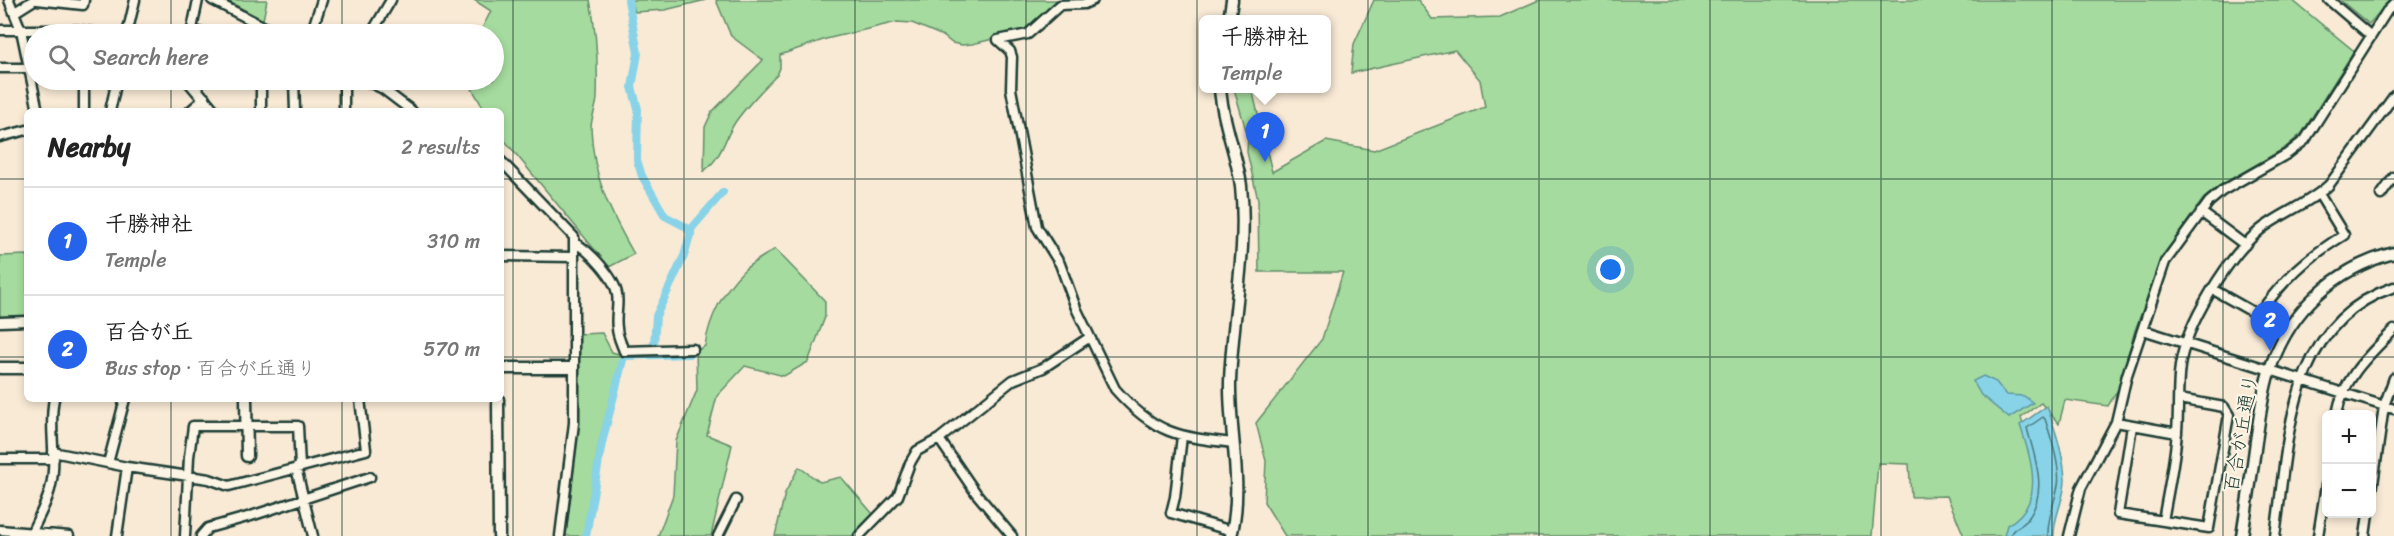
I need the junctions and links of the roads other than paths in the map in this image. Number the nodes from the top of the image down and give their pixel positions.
1 (9, 0) edge
2 (36, 0) edge
3 (84, 0) edge
4 (135, 0) edge
5 (198, 0) edge
6 (212, 0) edge
7 (322, 0) edge
8 (391, 0) edge
9 (1094, 0) edge
10 (1232, 0) edge
11 (2329, 0) edge
12 (2394, 4) edge
13 (15, 12) junction
14 (1230, 15) edge
15 (129, 24) edge
16 (193, 24) edge
17 (259, 24) edge
18 (314, 24) edge
19 (377, 24) edge
20 (0, 30) edge
21 (21, 30) junction
22 (2371, 36) junction
23 (24, 43) edge
24 (0, 68) edge
25 (24, 68) edge
26 (34, 90) edge
27 (84, 90) edge
28 (115, 90) edge
29 (197, 90) edge
30 (261, 90) edge
31 (294, 90) edge
32 (344, 90) edge
33 (384, 90) edge
34 (1221, 93) edge
35 (2394, 96) edge
36 (205, 98) junction
37 (37, 108) edge
38 (84, 108) edge
39 (111, 108) edge
40 (193, 108) edge
41 (212, 108) edge
42 (261, 108) edge
43 (295, 108) edge
44 (344, 108) edge
45 (404, 108) edge
46 (24, 131) edge
47 (0, 137) edge
48 (504, 164) edge
49 (2394, 177) edge
50 (2319, 194) junction
51 (2381, 195) dead end
52 (2201, 212) junction
53 (575, 243) junction
54 (2245, 245) junction
55 (2394, 253) edge
56 (504, 256) edge
57 (574, 257) junction
58 (2394, 287) edge
59 (2212, 289) junction
60 (24, 321) edge
61 (0, 322) edge
62 (2143, 330) junction
63 (2394, 330) edge
64 (1090, 337) junction
65 (2187, 344) junction
66 (693, 349) dead end
67 (0, 368) edge
68 (24, 368) edge
69 (504, 368) edge
70 (573, 368) junction
71 (2270, 370) junction
72 (2394, 378) edge
73 (2301, 380) junction
74 (2343, 393) junction
75 (2179, 399) junction
76 (54, 402) edge
77 (124, 402) edge
78 (246, 402) edge
79 (360, 402) edge
80 (498, 402) edge
81 (2384, 406) junction
82 (2394, 409) edge
83 (2338, 410) edge
84 (2116, 422) junction
85 (246, 425) junction
86 (2132, 426) junction
87 (2177, 433) junction
88 (1182, 436) junction
89 (939, 439) junction
90 (1234, 443) junction
91 (53, 455) junction
92 (247, 456) dead end
93 (0, 459) edge
94 (108, 463) junction
95 (2376, 464) edge
96 (127, 467) junction
97 (298, 467) junction
98 (188, 475) junction
99 (370, 477) dead end
100 (304, 498) junction
101 (736, 500) dead end
102 (2322, 514) edge
103 (2367, 518) edge
104 (2163, 521) junction
105 (0, 530) edge
106 (1231, 533) edge
107 (31, 534) edge
108 (69, 536) edge
109 (117, 536) edge
110 (186, 536) edge
111 (201, 536) edge
112 (313, 536) edge
113 (499, 536) edge
114 (560, 536) edge
115 (718, 536) edge
116 (859, 536) edge
117 (1012, 536) edge
118 (2069, 536) edge
119 (2242, 536) edge
120 (2275, 536) edge
121 (2319, 536) edge
122 (2365, 536) edge

1 - 13 street
2 - 3 street
2 - 13 street
4 - 15 street
5 - 16 street
6 - 17 street
7 - 18 street
8 - 19 street
9 - 64 street
10 - 14 street
11 - 22 street
12 - 22 street
13 - 21 street
20 - 21 street
21 - 23 street
22 - 52 street
24 - 25 street
26 - 37 street
27 - 38 street
28 - 39 street
29 - 36 street
30 - 42 street
31 - 43 street
32 - 44 street
33 - 45 street
34 - 90 street
35 - 50 street
36 - 40 street
36 - 41 street
46 - 47 street
48 - 53 street
49 - 51 street
50 - 54 street
50 - 59 street
52 - 54 street
52 - 62 street
53 - 57 street
53 - 66 street
54 - 59 street
55 - 71 street, 百合が丘通り
56 - 57 street
57 - 70 street
58 - 73 street
59 - 65 street
60 - 61 street
62 - 65 street
62 - 84 street
63 - 74 street
64 - 88 street
64 - 89 street
65 - 71 street
65 - 75 street
67 - 68 street
69 - 70 street
70 - 114 street
71 - 73 street
71 - 119 street, 百合が丘通り
72 - 81 street
73 - 74 street
73 - 120 street
74 - 81 street
74 - 83 street
75 - 87 street
75 - 104 street
76 - 91 street
77 - 94 street
78 - 85 street
79 - 97 street
80 - 113 street
81 - 82 street
81 - 95 street
84 - 86 street
84 - 118 street
85 - 92 street
85 - 97 street
85 - 98 street
86 - 87 street
86 - 104 street
87 - 104 street
88 - 90 street
88 - 106 street
89 - 116 street
89 - 117 street
90 - 106 street
91 - 93 street
91 - 94 street
91 - 107 street
94 - 96 street
96 - 98 street
96 - 109 street
97 - 98 street
97 - 100 street
98 - 110 street
99 - 100 street
100 - 111 street
100 - 112 street
101 - 115 street
102 - 121 street
103 - 122 street
105 - 107 street
107 - 108 street

